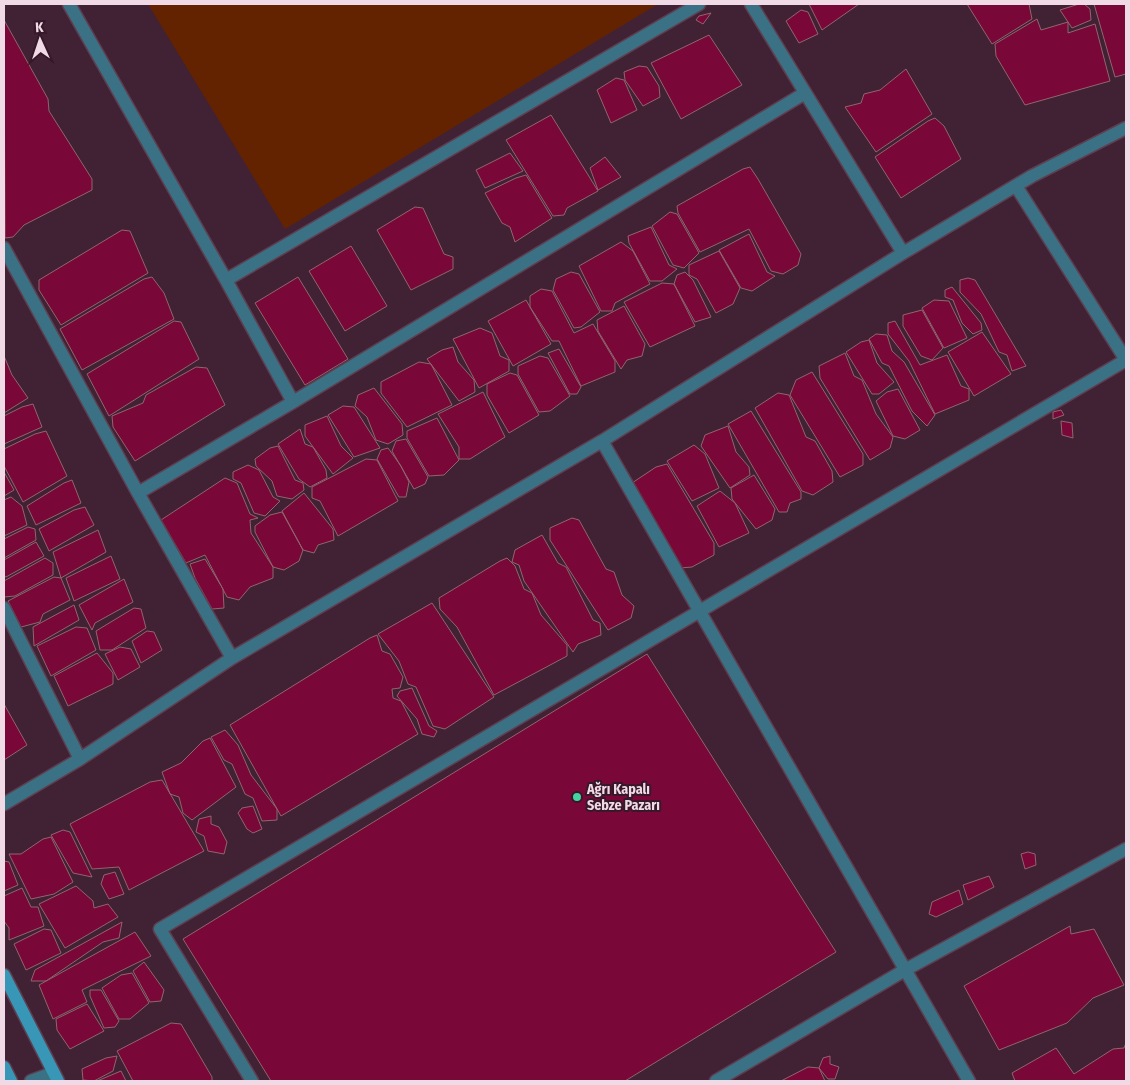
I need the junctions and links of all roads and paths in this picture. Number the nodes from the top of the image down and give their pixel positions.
1 (69, 4) edge
2 (700, 4) edge
3 (751, 4) edge
4 (805, 93) junction
5 (1126, 128) edge
6 (1016, 186) junction
7 (4, 248) edge
8 (903, 253) junction
9 (226, 280) junction
10 (293, 402) junction
11 (602, 441) junction
12 (138, 493) junction
13 (4, 608) edge
14 (699, 611) junction
15 (232, 658) junction
16 (80, 759) junction
17 (4, 804) edge
18 (1126, 849) edge
19 (905, 970) junction
20 (4, 974) edge
21 (4, 1067) edge
22 (55, 1077) edge
23 (11, 1081) edge
24 (31, 1081) edge
25 (252, 1081) edge
26 (716, 1081) edge
27 (969, 1081) edge

1 - 9 street
2 - 9 street
3 - 4 street
4 - 8 street
4 - 10 street
5 - 6 street
6 - 8 street
6 - 14 street
7 - 12 street
8 - 11 street
9 - 10 street
10 - 12 street
11 - 14 street
11 - 15 street
12 - 15 street
13 - 16 street
14 - 19 street
14 - 25 street
15 - 16 street
16 - 17 street
18 - 19 street
19 - 26 street
19 - 27 street
20 - 22 street
21 - 23 street
22 - 24 street

